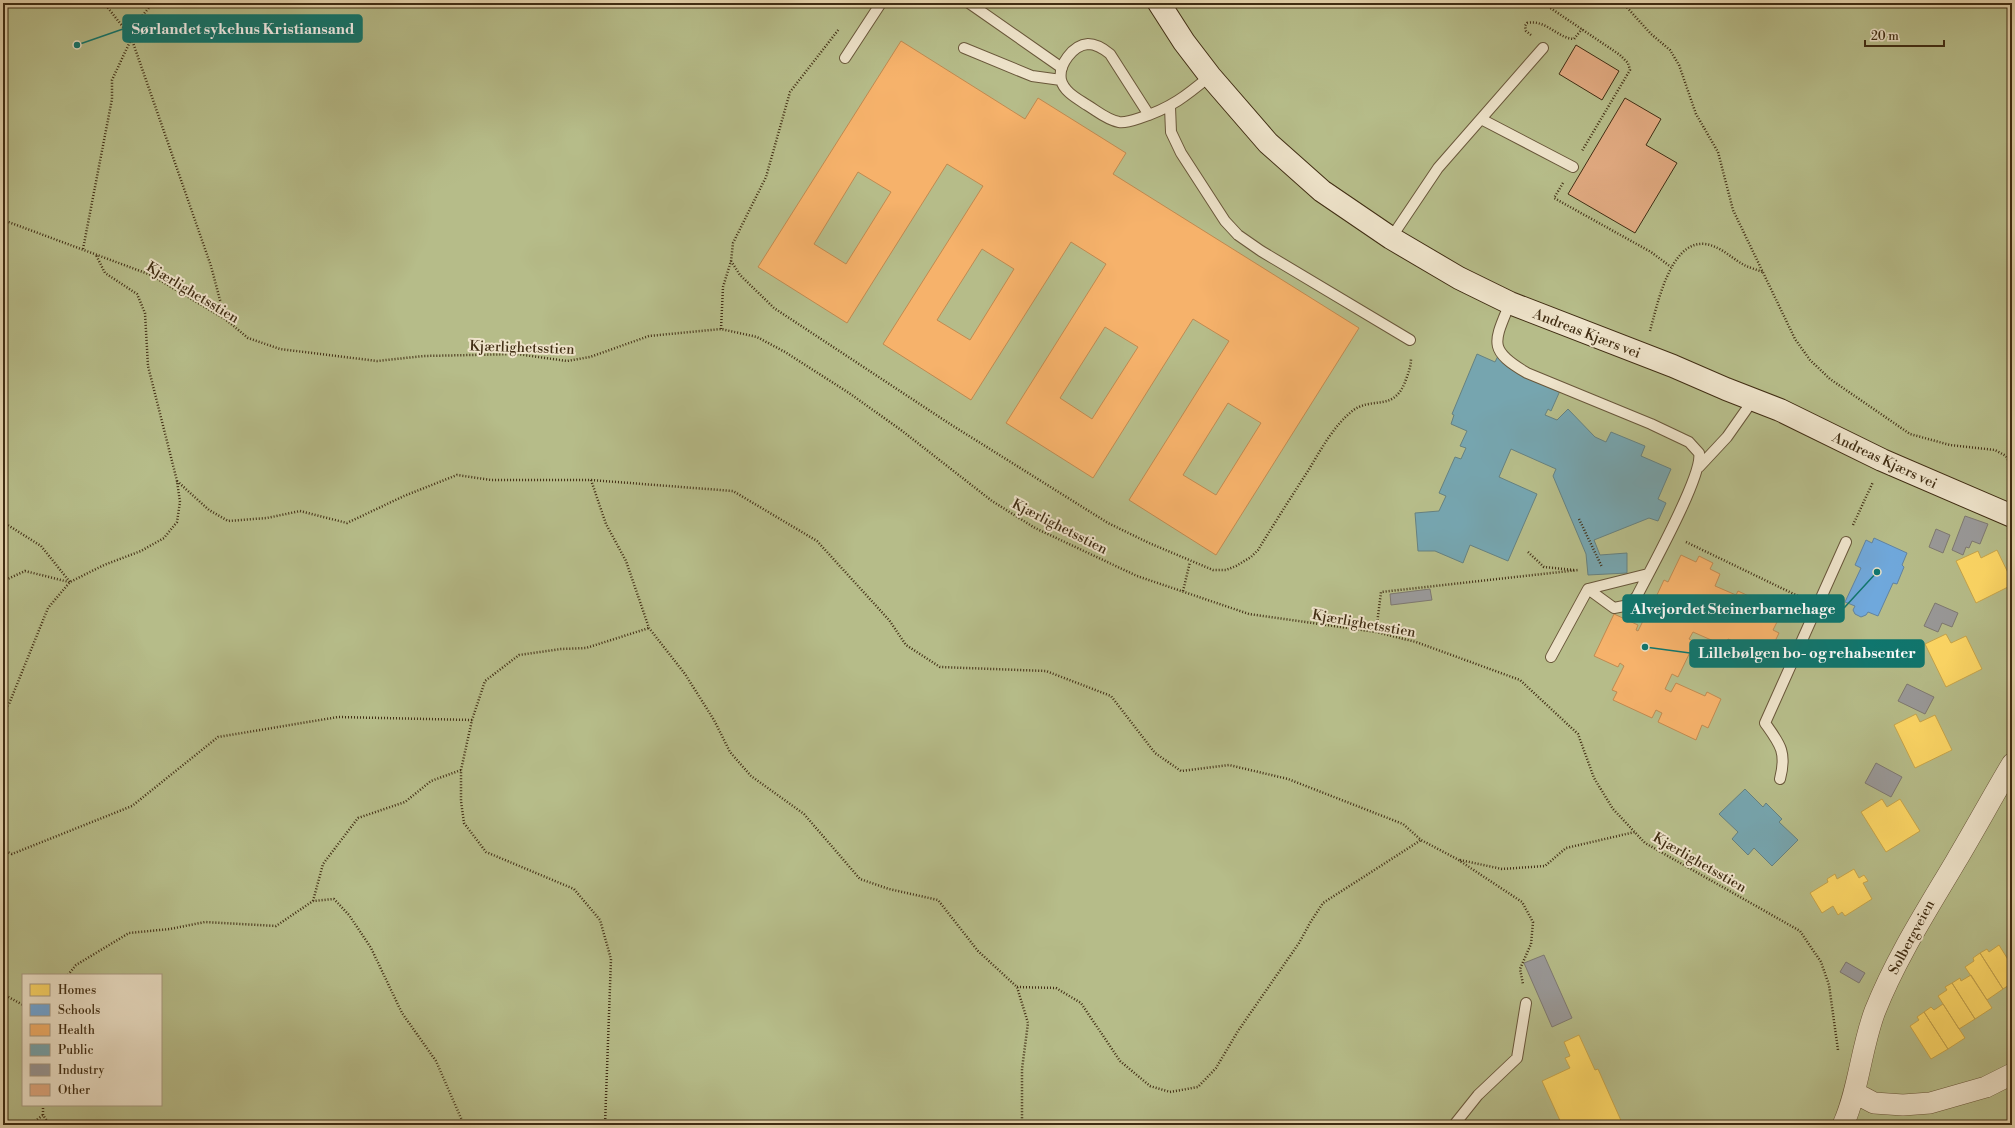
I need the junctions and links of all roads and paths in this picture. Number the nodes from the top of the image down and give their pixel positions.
1 (104, 3) edge
2 (153, 3) edge
3 (881, 3) edge
4 (969, 3) edge
5 (1159, 3) edge
6 (1543, 3) edge
7 (1623, 3) edge
8 (840, 28) dead end
9 (131, 37) junction
10 (964, 48) dead end
11 (1543, 48) dead end
12 (845, 58) dead end
13 (1062, 68) junction
14 (1210, 76) junction
15 (1061, 80) junction
16 (1170, 107) junction
17 (1149, 115) junction
18 (1481, 119) junction
19 (1573, 167) junction
20 (3, 220) edge
21 (1390, 238) junction
22 (83, 249) junction
23 (96, 255) junction
24 (731, 261) junction
25 (1671, 267) junction
26 (1764, 272) junction
27 (1510, 304) junction
28 (225, 319) junction
29 (721, 329) junction
30 (1410, 340) joint
31 (1643, 354) junction
32 (1754, 400) junction
33 (1882, 460) junction
34 (2012, 466) edge
35 (1698, 467) junction
36 (591, 480) junction
37 (177, 481) junction
38 (2012, 516) edge
39 (1579, 519) dead end
40 (3, 522) edge
41 (1668, 533) junction
42 (1846, 542) joint
43 (1528, 552) dead end
44 (1190, 562) junction
45 (1578, 570) junction
46 (1648, 574) junction
47 (3, 581) edge
48 (70, 582) junction
49 (1609, 583) junction
50 (1588, 589) junction
51 (1183, 591) junction
52 (1817, 606) junction
53 (649, 628) junction
54 (1376, 632) junction
55 (1551, 657) dead end
56 (3, 710) edge
57 (472, 720) junction
58 (2012, 764) edge
59 (461, 770) junction
60 (1780, 779) dead end
61 (1635, 832) junction
62 (1421, 840) junction
63 (3, 850) edge
64 (1457, 859) junction
65 (313, 901) junction
66 (69, 974) edge
67 (1017, 987) junction
68 (3, 994) edge
69 (1526, 1002) joint
70 (22, 1004) edge
71 (1838, 1057) dead end
72 (2012, 1074) edge
73 (1855, 1093) junction
74 (43, 1106) edge
75 (43, 1115) junction
76 (30, 1125) edge
77 (50, 1125) edge
78 (464, 1125) edge
79 (605, 1125) edge
80 (1022, 1125) edge
81 (1454, 1125) edge
82 (1843, 1125) edge

1 - 9 path
2 - 9 path
3 - 12 lane
4 - 13 lane
5 - 14 street, Andreas Kjærs vei
6 - 19 path
7 - 26 path
8 - 24 path
9 - 22 path
9 - 28 path
10 - 15 lane
11 - 18 lane
13 - 15 lane
13 - 17 lane
14 - 16 lane
14 - 21 street, Andreas Kjærs vei
15 - 17 lane
16 - 17 lane
16 - 30 lane
18 - 19 lane
18 - 21 lane
19 - 25 path
20 - 22 path, Kjærlighetsstien
21 - 27 street, Andreas Kjærs vei
22 - 23 path, Kjærlighetsstien
23 - 28 path, Kjærlighetsstien
23 - 37 path
24 - 29 path
24 - 44 path
25 - 26 path
25 - 31 path
26 - 34 path
27 - 31 street, Andreas Kjærs vei
27 - 35 lane
28 - 29 path, Kjærlighetsstien
29 - 51 path, Kjærlighetsstien
30 - 44 path
31 - 32 street, Andreas Kjærs vei
32 - 33 street, Andreas Kjærs vei
32 - 35 lane
33 - 38 street, Andreas Kjærs vei
33 - 42 path
35 - 41 lane
36 - 37 path
36 - 53 path
36 - 62 path
37 - 48 path
39 - 49 path
40 - 48 path
41 - 46 lane
41 - 52 path
42 - 52 lane
43 - 45 path
44 - 51 path
45 - 50 path
45 - 54 path
46 - 49 lane
46 - 50 lane
47 - 48 path
48 - 56 path
49 - 50 lane
50 - 55 lane
51 - 54 path, Kjærlighetsstien
52 - 60 lane
53 - 57 path
53 - 67 path
54 - 61 path, Kjærlighetsstien
57 - 59 path
57 - 63 path
58 - 73 street, Solbergveien
59 - 65 path
59 - 79 path
61 - 64 path
61 - 71 path, Kjærlighetsstien
62 - 64 path
62 - 67 path
64 - 69 path
65 - 66 path
65 - 78 path
67 - 80 path
68 - 70 path
69 - 81 lane
72 - 73 street
73 - 82 street, Solbergveien
74 - 75 path
75 - 76 path
75 - 77 path

